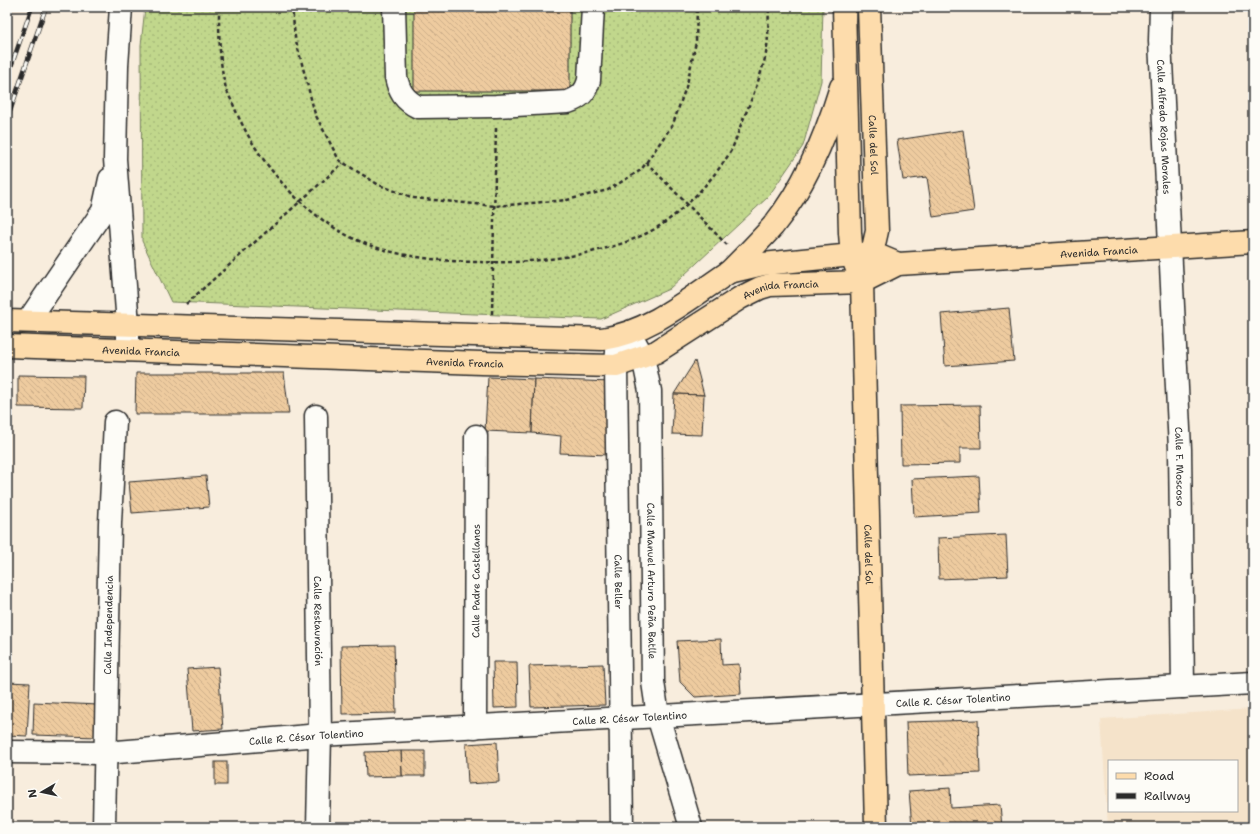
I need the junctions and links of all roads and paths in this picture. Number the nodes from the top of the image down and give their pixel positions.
1 (121, 7) edge
2 (219, 7) edge
3 (292, 7) edge
4 (394, 7) edge
5 (592, 7) edge
6 (698, 7) edge
7 (769, 7) edge
8 (844, 7) edge
9 (869, 7) edge
10 (1161, 7) edge
11 (846, 67) junction
12 (496, 106) junction
13 (115, 159) junction
14 (646, 162) junction
15 (343, 163) junction
16 (300, 202) junction
17 (687, 204) junction
18 (496, 206) junction
19 (1253, 242) edge
20 (1169, 246) junction
21 (862, 254) junction
22 (494, 262) junction
23 (898, 264) junction
24 (735, 266) junction
25 (862, 282) junction
26 (18, 321) edge
27 (128, 324) junction
28 (164, 325) junction
29 (491, 335) junction
30 (624, 335) junction
31 (7, 346) edge
32 (128, 350) junction
33 (643, 357) junction
34 (616, 366) junction
35 (316, 416) dead end
36 (115, 422) dead end
37 (476, 436) dead end
38 (1253, 683) edge
39 (1183, 687) junction
40 (872, 705) junction
41 (658, 716) junction
42 (620, 718) junction
43 (475, 727) junction
44 (320, 735) junction
45 (7, 752) edge
46 (105, 753) junction
47 (104, 827) edge
48 (318, 827) edge
49 (622, 827) edge
50 (691, 827) edge
51 (876, 827) edge

1 - 13 street
2 - 16 path
3 - 15 path
4 - 12 street
5 - 12 street
6 - 14 path
7 - 17 path
8 - 11 main road, Calle del Sol
9 - 21 main road, Calle del Sol
10 - 20 street, Calle Alfredo Rojas Morales
11 - 21 main road, Calle del Sol
11 - 24 main road
12 - 18 path
13 - 26 street
13 - 27 street
14 - 17 path
14 - 18 path
15 - 16 path
15 - 18 path
16 - 22 path
16 - 28 path
17 - 22 path
17 - 24 path
18 - 22 path
19 - 20 main road, Avenida Francia
20 - 23 main road, Avenida Francia
20 - 39 street, Calle F. Moscoso
21 - 23 main road, Avenida Francia
21 - 24 main road, Avenida Francia
21 - 25 main road, Calle del Sol
22 - 29 path
23 - 25 main road, Avenida Francia
24 - 30 main road, Avenida Francia
25 - 33 main road, Avenida Francia
25 - 40 main road, Calle del Sol
26 - 27 main road, Avenida Francia
27 - 28 main road, Avenida Francia
27 - 32 street
28 - 29 main road, Avenida Francia
29 - 30 main road, Avenida Francia
30 - 33 street, Calle Manuel Arturo Peña Batlle
30 - 34 street, Calle Beller
31 - 32 main road, Avenida Francia
32 - 34 main road, Avenida Francia
33 - 34 main road, Avenida Francia
33 - 41 street, Calle Manuel Arturo Peña Batlle
34 - 42 street, Calle Beller
35 - 44 street, Calle Restauración
36 - 46 street, Calle Independencia
37 - 43 street, Calle Padre Castellanos
38 - 39 street, Calle R. César Tolentino
39 - 40 street, Calle R. César Tolentino
40 - 41 street, Calle R. César Tolentino
40 - 51 main road, Calle del Sol
41 - 42 street, Calle R. César Tolentino
41 - 50 street, Calle Manuel Arturo Peña Batlle
42 - 43 street, Calle R. César Tolentino
42 - 49 street, Calle Beller
43 - 44 street, Calle R. César Tolentino
44 - 46 street, Calle R. César Tolentino
44 - 48 street, Calle Restauración
45 - 46 street, Calle R. César Tolentino
46 - 47 street, Calle Independencia

